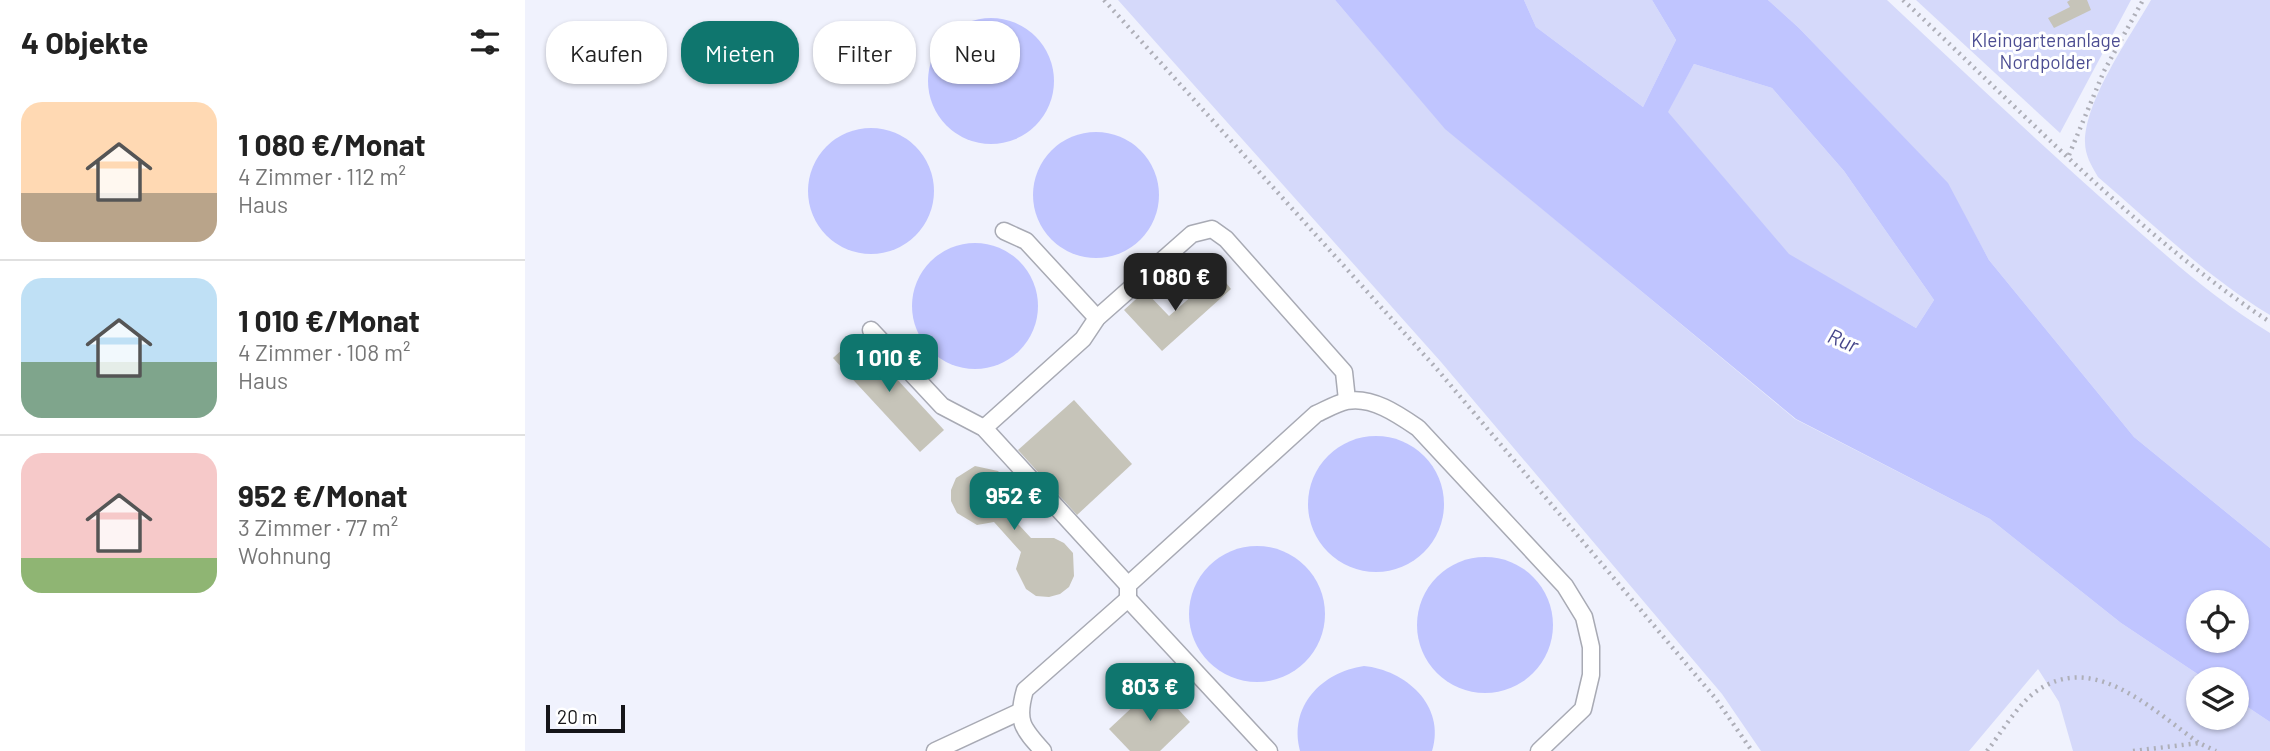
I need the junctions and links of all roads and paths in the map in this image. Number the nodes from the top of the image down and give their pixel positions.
1 (1104, 0) edge
2 (1903, 0) edge
3 (2143, 0) edge
4 (2069, 155) junction
5 (1004, 231) dead end
6 (1097, 318) junction
7 (2270, 322) edge
8 (871, 330) dead end
9 (1347, 400) junction
10 (985, 428) junction
11 (1128, 592) junction
12 (1019, 712) junction
13 (2199, 743) junction
14 (935, 751) edge
15 (1044, 751) edge
16 (1269, 751) edge
17 (1539, 751) edge
18 (1752, 751) edge
19 (1987, 751) edge
20 (2133, 751) edge
21 (2216, 751) edge

1 - 18 path
2 - 4 path
3 - 4 path
4 - 7 path
5 - 6 lane
6 - 9 lane
6 - 10 lane
8 - 10 lane
9 - 11 lane
9 - 17 lane
10 - 11 lane
11 - 12 lane
11 - 16 lane
12 - 14 lane
12 - 15 lane
13 - 19 path
13 - 20 path
13 - 21 path

